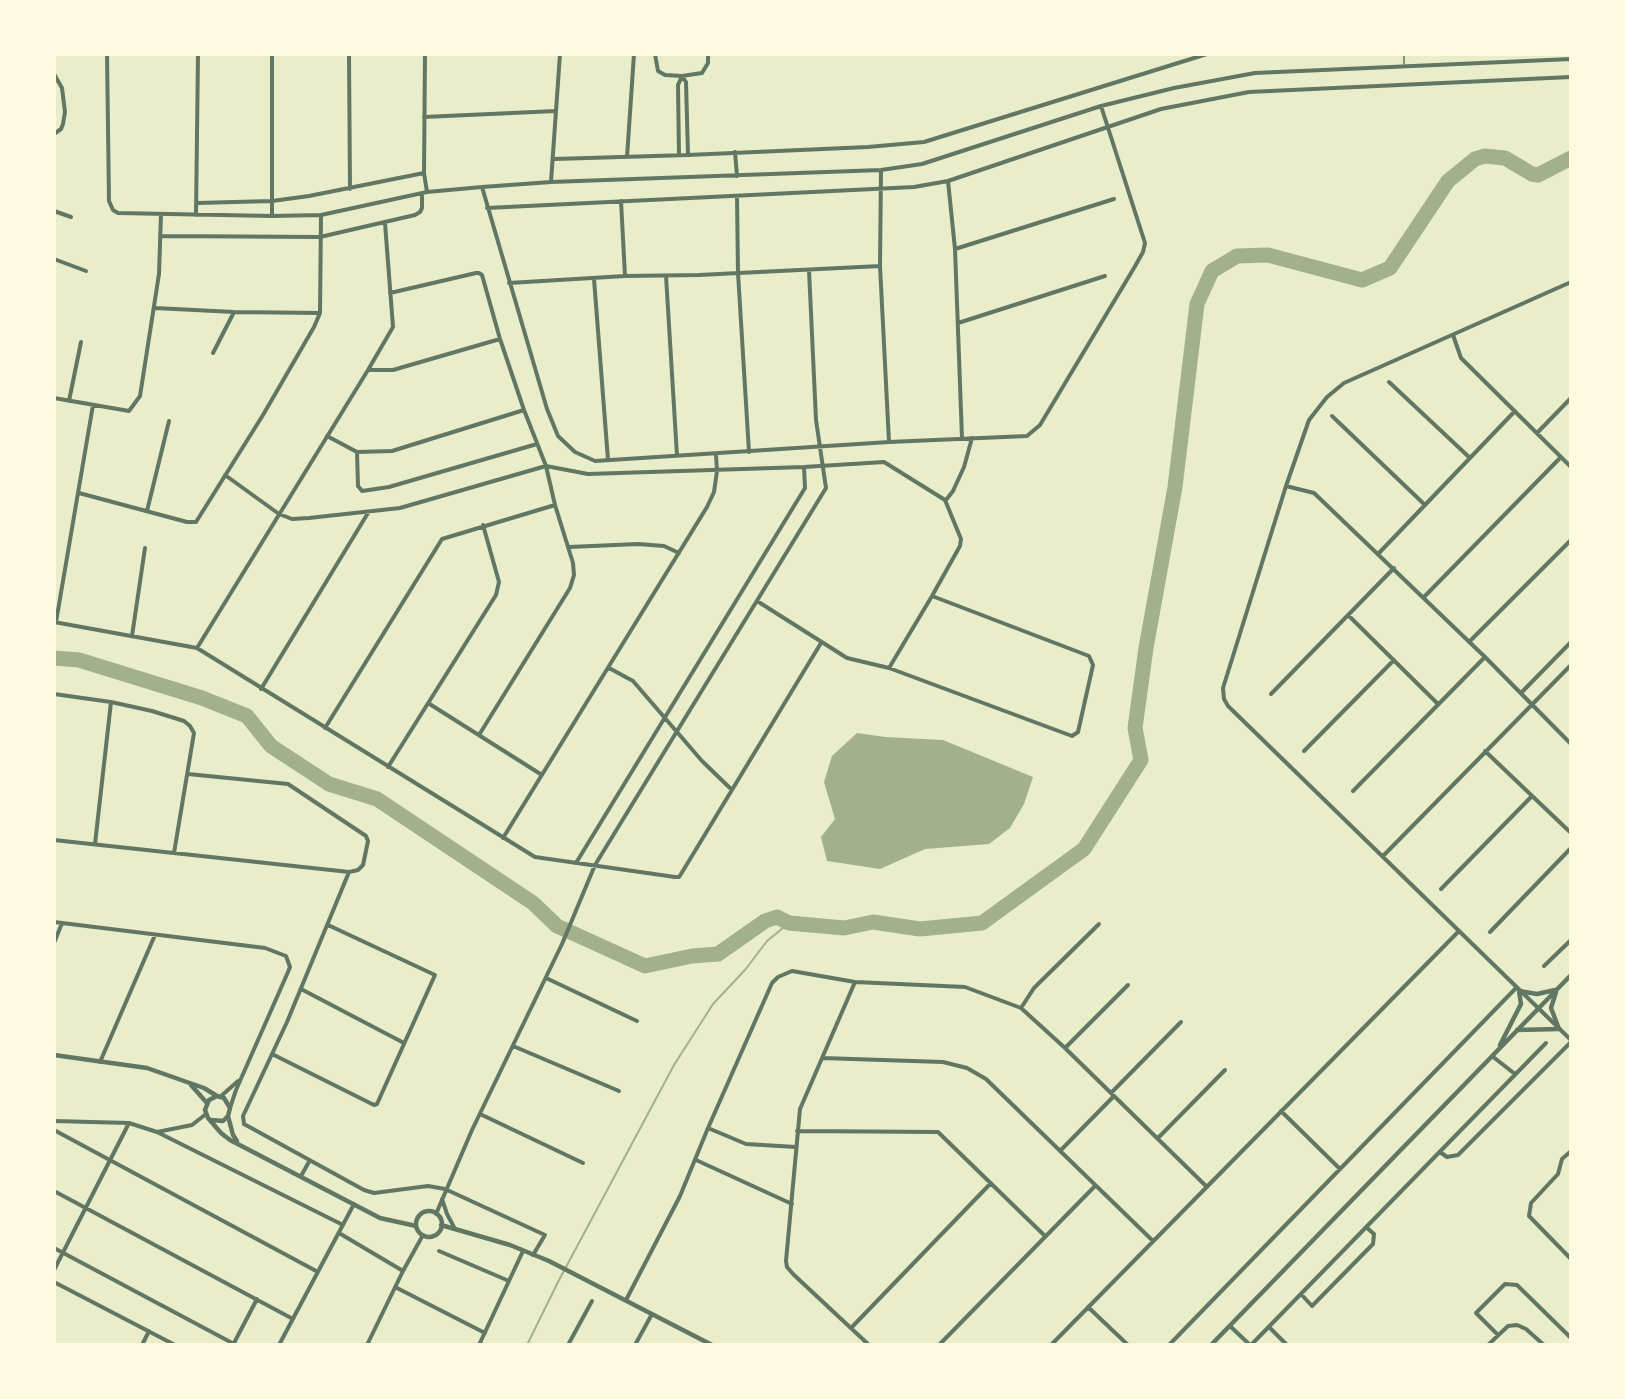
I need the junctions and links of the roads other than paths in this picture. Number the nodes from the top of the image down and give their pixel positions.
1 (107, 54) edge
2 (198, 54) edge
3 (272, 54) edge
4 (349, 54) edge
5 (425, 54) edge
6 (560, 54) edge
7 (634, 54) edge
8 (655, 54) edge
9 (708, 54) edge
10 (1207, 54) edge
11 (1404, 54) edge
12 (1571, 59) edge
13 (1404, 65) junction
14 (54, 74) edge
15 (682, 76) junction
16 (1571, 77) edge
17 (1101, 106) junction
18 (556, 111) junction
19 (424, 117) junction
20 (1106, 127) junction
21 (54, 134) edge
22 (735, 152) junction
23 (679, 155) junction
24 (688, 155) junction
25 (627, 157) junction
26 (554, 159) junction
27 (881, 170) junction
28 (424, 173) junction
29 (736, 176) junction
30 (948, 181) junction
31 (551, 182) junction
32 (482, 187) junction
33 (350, 189) junction
34 (879, 190) junction
35 (427, 192) junction
36 (422, 194) junction
37 (737, 196) junction
38 (1114, 199) dead end
39 (272, 201) junction
40 (621, 201) junction
41 (197, 203) junction
42 (487, 208) junction
43 (54, 211) edge
44 (161, 214) junction
45 (321, 215) junction
46 (196, 216) junction
47 (272, 216) junction
48 (71, 217) dead end
49 (385, 223) junction
50 (161, 236) junction
51 (320, 237) junction
52 (955, 249) junction
53 (54, 259) edge
54 (880, 266) junction
55 (809, 270) junction
56 (86, 271) dead end
57 (738, 273) junction
58 (626, 276) junction
59 (666, 276) junction
60 (1106, 276) dead end
61 (594, 279) junction
62 (1571, 282) edge
63 (509, 283) junction
64 (390, 293) junction
65 (155, 308) junction
66 (234, 312) junction
67 (320, 312) junction
68 (958, 323) junction
69 (1453, 335) junction
70 (500, 339) junction
71 (81, 342) dead end
72 (213, 353) dead end
73 (368, 370) junction
74 (1389, 382) dead end
75 (54, 398) edge
76 (1571, 398) edge
77 (69, 401) junction
78 (93, 405) junction
79 (524, 410) junction
80 (1515, 411) junction
81 (1332, 416) dead end
82 (169, 421) dead end
83 (1537, 433) junction
84 (327, 436) junction
85 (962, 438) junction
86 (972, 438) junction
87 (889, 442) junction
88 (537, 444) junction
89 (820, 447) junction
90 (357, 452) junction
91 (749, 452) junction
92 (716, 454) junction
93 (677, 456) junction
94 (1561, 457) junction
95 (1470, 458) junction
96 (608, 460) junction
97 (546, 466) junction
98 (824, 466) junction
99 (804, 467) junction
100 (1571, 467) edge
101 (717, 471) junction
102 (225, 476) junction
103 (1286, 486) junction
104 (80, 493) junction
105 (945, 500) junction
106 (555, 505) junction
107 (1425, 505) junction
108 (147, 511) junction
109 (368, 512) junction
110 (279, 514) junction
111 (483, 525) junction
112 (1571, 540) edge
113 (569, 547) junction
114 (145, 548) dead end
115 (679, 553) junction
116 (1379, 554) junction
117 (1394, 568) junction
118 (932, 596) junction
119 (1424, 597) junction
120 (757, 602) junction
121 (1348, 615) junction
122 (55, 622) edge
123 (132, 636) junction
124 (1469, 642) junction
125 (1571, 642) edge
126 (821, 643) junction
127 (197, 648) junction
128 (1485, 657) junction
129 (1394, 660) junction
130 (1571, 665) edge
131 (609, 668) junction
132 (889, 668) junction
133 (261, 689) junction
134 (1521, 693) junction
135 (54, 694) edge
136 (1271, 694) dead end
137 (111, 702) junction
138 (428, 703) junction
139 (1438, 704) junction
140 (1532, 704) junction
141 (666, 717) junction
142 (325, 728) junction
143 (676, 731) junction
144 (479, 735) junction
145 (1571, 744) edge
146 (1304, 751) dead end
147 (1485, 751) junction
148 (388, 767) junction
149 (188, 774) junction
150 (542, 775) junction
151 (732, 790) junction
152 (1353, 791) dead end
153 (1532, 796) junction
154 (1571, 833) edge
155 (503, 838) junction
156 (54, 840) edge
157 (95, 844) junction
158 (1571, 848) edge
159 (174, 853) junction
160 (1383, 856) junction
161 (576, 863) junction
162 (595, 865) junction
163 (349, 872) junction
164 (1441, 889) dead end
165 (54, 922) edge
166 (63, 923) junction
167 (1099, 924) dead end
168 (328, 925) junction
169 (1459, 931) junction
170 (1490, 932) dead end
171 (156, 935) junction
172 (1571, 940) edge
173 (54, 943) edge
174 (1544, 966) dead end
175 (1571, 975) edge
176 (546, 978) junction
177 (855, 982) junction
178 (1128, 985) dead end
179 (301, 989) junction
180 (1517, 989) junction
181 (1557, 989) junction
182 (1021, 1008) junction
183 (1538, 1009) junction
184 (637, 1021) dead end
185 (1181, 1022) dead end
186 (1559, 1029) junction
187 (1517, 1030) junction
188 (1571, 1041) edge
189 (404, 1043) junction
190 (1546, 1043) dead end
191 (513, 1046) junction
192 (1065, 1048) junction
193 (1498, 1050) junction
194 (272, 1054) junction
195 (54, 1055) edge
196 (1492, 1056) junction
197 (821, 1058) junction
198 (100, 1062) junction
199 (1225, 1070) dead end
200 (1515, 1074) junction
201 (241, 1078) junction
202 (189, 1083) junction
203 (619, 1091) dead end
204 (1113, 1095) junction
205 (219, 1097) junction
206 (207, 1103) junction
207 (230, 1108) junction
208 (1281, 1111) junction
209 (206, 1114) junction
210 (480, 1114) junction
211 (228, 1116) junction
212 (54, 1120) edge
213 (211, 1120) junction
214 (129, 1123) junction
215 (708, 1128) junction
216 (54, 1131) edge
217 (797, 1131) junction
218 (157, 1132) junction
219 (1158, 1138) junction
220 (238, 1144) junction
221 (796, 1147) junction
222 (1571, 1151) edge
223 (1060, 1152) junction
224 (1440, 1152) junction
225 (111, 1160) junction
226 (310, 1160) junction
227 (696, 1161) junction
228 (583, 1163) dead end
229 (1340, 1169) junction
230 (301, 1176) junction
231 (991, 1184) junction
232 (1095, 1186) junction
233 (1207, 1187) junction
234 (445, 1189) junction
235 (54, 1191) edge
236 (442, 1198) junction
237 (354, 1204) junction
238 (792, 1204) junction
239 (86, 1208) junction
240 (436, 1214) junction
241 (343, 1225) junction
242 (441, 1225) junction
243 (416, 1226) junction
244 (1366, 1227) junction
245 (455, 1228) junction
246 (339, 1233) junction
247 (423, 1235) junction
248 (1046, 1236) junction
249 (1153, 1241) junction
250 (54, 1248) edge
251 (439, 1251) dead end
252 (523, 1251) junction
253 (63, 1253) junction
254 (532, 1255) junction
255 (1571, 1259) edge
256 (54, 1270) edge
257 (403, 1271) junction
258 (318, 1272) junction
259 (509, 1281) junction
260 (54, 1282) edge
261 (395, 1287) junction
262 (1300, 1294) junction
263 (257, 1299) junction
264 (626, 1300) junction
265 (592, 1301) dead end
266 (1088, 1307) junction
267 (652, 1313) junction
268 (292, 1319) junction
269 (1230, 1326) junction
270 (1269, 1327) junction
271 (851, 1328) junction
272 (149, 1331) junction
273 (485, 1333) junction
274 (1498, 1335) junction
275 (1571, 1338) edge
276 (368, 1343) edge
277 (235, 1344) edge
278 (142, 1345) edge
279 (175, 1345) edge
280 (279, 1345) edge
281 (376, 1345) edge
282 (479, 1345) edge
283 (568, 1345) edge
284 (636, 1345) edge
285 (712, 1345) edge
286 (869, 1345) edge
287 (939, 1345) edge
288 (1051, 1345) edge
289 (1128, 1345) edge
290 (1168, 1345) edge
291 (1211, 1345) edge
292 (1250, 1345) edge
293 (1287, 1345) edge
294 (1488, 1345) edge
295 (1544, 1345) edge

1 - 44 street
2 - 41 street
3 - 39 street
4 - 33 street
5 - 19 street
6 - 18 street
7 - 25 street
8 - 15 street
9 - 15 street
10 - 22 street
11 - 13 lane
12 - 13 street
13 - 17 street
14 - 21 street
15 - 23 street
15 - 24 street
16 - 20 street
17 - 20 street
17 - 27 street
18 - 19 street
18 - 26 street
19 - 28 street
20 - 30 street
20 - 86 street
22 - 24 street
22 - 29 street
23 - 24 street
23 - 25 street
25 - 26 street
26 - 31 street
27 - 29 street
27 - 34 street
28 - 33 street
28 - 35 street
29 - 31 street
30 - 34 street
30 - 52 street
31 - 32 street
32 - 35 street
32 - 42 street
33 - 39 street
34 - 37 street
34 - 54 street
35 - 36 street
36 - 45 street
36 - 49 street
37 - 40 street
37 - 57 street
38 - 52 street
39 - 41 street
39 - 47 street
40 - 42 street
40 - 58 street
41 - 46 street
42 - 63 street
43 - 48 street
44 - 46 street
44 - 50 street
45 - 47 street
45 - 51 street
46 - 47 street
49 - 51 street
49 - 64 street
50 - 51 street
50 - 65 street
51 - 67 street
52 - 68 street
53 - 56 street
54 - 55 street
54 - 87 street
55 - 57 street
55 - 89 street
57 - 59 street
57 - 91 street
58 - 59 street
58 - 61 street
59 - 93 street
60 - 68 street
61 - 63 street
61 - 96 street
62 - 69 street
63 - 96 street
64 - 70 street
64 - 73 street
65 - 66 street
65 - 78 street
66 - 67 street
66 - 72 street
67 - 102 street
68 - 85 street
69 - 80 street
69 - 103 street
70 - 73 street
70 - 79 street
71 - 77 street
73 - 84 street
74 - 95 street
75 - 77 street
76 - 83 street
77 - 78 street
78 - 104 street
79 - 88 street
79 - 90 street
80 - 83 street
80 - 95 street
81 - 107 street
82 - 108 street
83 - 94 street
84 - 90 street
84 - 110 street
85 - 86 street
85 - 87 street
86 - 105 street
87 - 89 street
88 - 90 street
88 - 97 street
89 - 91 street
89 - 98 street
91 - 92 street
92 - 93 street
92 - 101 street
93 - 96 street
94 - 100 street
94 - 119 street
95 - 107 street
97 - 101 street
97 - 106 street
97 - 109 street
98 - 99 street
98 - 105 street
98 - 120 street
99 - 101 street
99 - 141 street
101 - 115 street
102 - 108 street
102 - 110 street
103 - 116 street
103 - 160 street
104 - 108 street
104 - 122 street
105 - 118 street
106 - 111 street
106 - 113 street
107 - 116 street
109 - 110 street
109 - 133 street
110 - 127 street
111 - 138 street
111 - 142 street
112 - 124 street
113 - 115 street
113 - 144 street
114 - 123 street
115 - 131 street
116 - 117 street
117 - 119 street
117 - 121 street
118 - 132 street
118 - 132 street
119 - 124 street
120 - 126 street
120 - 143 street
121 - 129 street
121 - 136 street
122 - 123 street
123 - 127 street
124 - 128 street
125 - 134 street
126 - 132 street
126 - 151 street
127 - 133 street
128 - 134 street
128 - 139 street
129 - 139 street
129 - 146 street
130 - 140 street
131 - 141 street
131 - 150 street
133 - 142 street
134 - 140 street
135 - 137 street
137 - 149 street
137 - 157 street
138 - 144 street
138 - 148 street
139 - 152 street
140 - 145 street
140 - 147 street
141 - 143 street
141 - 161 street
142 - 148 street
143 - 151 street
143 - 162 street
144 - 150 street
147 - 153 street
147 - 160 street
148 - 155 street
149 - 159 street
149 - 163 street
150 - 155 street
151 - 162 street
153 - 154 street
153 - 164 street
155 - 161 street
156 - 157 street
157 - 159 street
158 - 170 street
159 - 163 street
160 - 169 street
161 - 162 street
162 - 176 street
163 - 168 street
165 - 166 street
166 - 171 street
166 - 173 street
167 - 182 street
168 - 179 street
168 - 189 street
169 - 180 street
169 - 208 street
171 - 198 street
171 - 201 street
172 - 174 street
175 - 181 street
176 - 184 street
176 - 191 street
177 - 182 street
177 - 197 street
177 - 215 street
178 - 192 street
179 - 189 street
179 - 194 street
180 - 181 street
180 - 183 street
180 - 193 street
180 - 229 street
181 - 183 street
181 - 186 street
182 - 192 street
183 - 186 street
183 - 187 street
185 - 204 street
186 - 187 street
186 - 188 street
187 - 193 street
188 - 224 street
189 - 194 street
190 - 200 street
191 - 203 street
191 - 210 street
192 - 204 street
193 - 196 street
194 - 226 street
195 - 198 street
196 - 200 street
196 - 269 street
197 - 217 street
197 - 223 street
198 - 202 street
199 - 219 street
200 - 224 street
201 - 205 street
201 - 207 street
202 - 205 street
202 - 206 street
204 - 219 street
204 - 223 street
205 - 206 street
205 - 207 street
206 - 209 street
207 - 211 street
208 - 229 street
208 - 233 street
209 - 213 street
209 - 218 street
210 - 228 street
210 - 234 street
211 - 213 street
211 - 220 street
212 - 214 street
213 - 220 street
214 - 218 street
214 - 225 street
215 - 221 street
215 - 227 street
216 - 225 street
217 - 221 street
217 - 231 street
218 - 241 street
219 - 233 street
220 - 230 street
221 - 238 street
222 - 255 street
223 - 232 street
224 - 244 street
225 - 239 street
225 - 258 street
226 - 230 street
226 - 234 street
227 - 238 street
227 - 264 street
229 - 290 street
230 - 237 street
231 - 248 street
231 - 271 street
232 - 248 street
232 - 249 street
233 - 249 street
234 - 236 street
234 - 254 street
235 - 239 street
236 - 240 street
236 - 245 street
237 - 241 street
237 - 243 street
238 - 271 street
239 - 253 street
239 - 263 street
240 - 242 street
240 - 243 street
241 - 246 street
242 - 245 street
242 - 247 street
243 - 247 street
244 - 262 street
244 - 262 street
245 - 252 street
246 - 257 street
246 - 258 street
247 - 257 street
248 - 287 street
249 - 266 street
250 - 253 street
251 - 259 street
252 - 254 street
252 - 259 street
253 - 256 street
253 - 277 street
254 - 264 street
257 - 261 street
258 - 268 street
259 - 273 street
260 - 272 street
261 - 273 street
261 - 276 street
262 - 270 street
263 - 268 street
263 - 277 street
264 - 267 street
265 - 283 street
266 - 288 street
266 - 289 street
267 - 284 street
267 - 285 street
268 - 280 street
269 - 291 street
269 - 292 street
270 - 292 street
270 - 293 street
271 - 286 street
272 - 278 street
272 - 279 street
273 - 282 street
274 - 275 street
274 - 294 street
274 - 295 street
276 - 281 street

